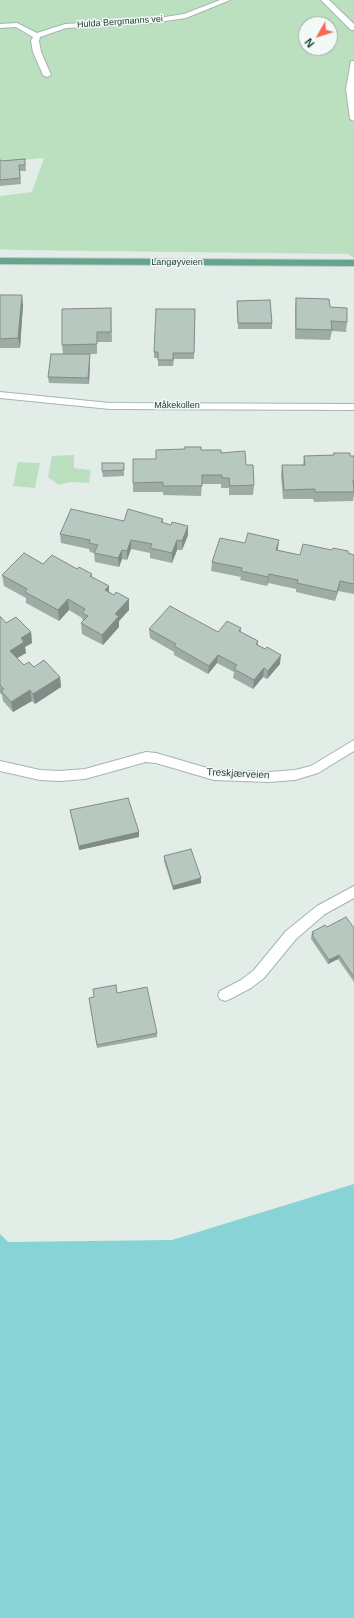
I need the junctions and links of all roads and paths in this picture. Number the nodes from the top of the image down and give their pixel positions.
1 (226, 0) edge
2 (325, 0) edge
3 (0, 26) edge
4 (354, 28) edge
5 (37, 36) junction
6 (354, 63) edge
7 (47, 75) dead end
8 (354, 119) edge
9 (0, 261) edge
10 (354, 264) edge
11 (0, 395) edge
12 (354, 407) edge
13 (353, 747) edge
14 (0, 766) edge
15 (354, 892) edge
16 (225, 995) dead end

1 - 5 street, Hulda Bergmanns vei
2 - 4 street
3 - 5 street
5 - 7 street
6 - 8 street
9 - 10 main road, Langøyveien
11 - 12 street, Måkekollen
13 - 14 street, Treskjærveien
15 - 16 street

